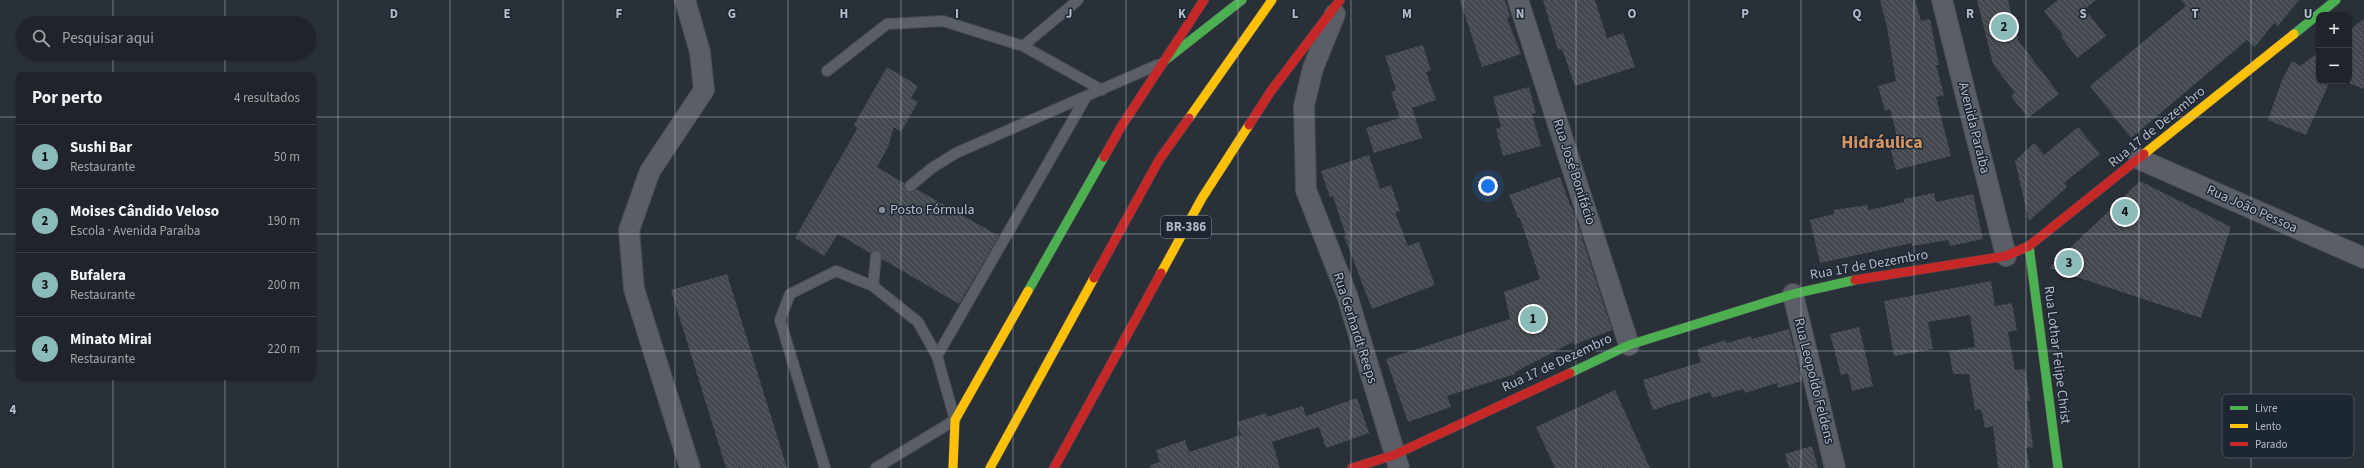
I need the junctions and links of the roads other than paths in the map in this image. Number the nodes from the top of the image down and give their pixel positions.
1 (685, 0) edge
2 (1078, 0) edge
3 (1204, 0) edge
4 (1242, 0) edge
5 (1272, 0) edge
6 (1341, 0) edge
7 (1518, 0) edge
8 (1942, 0) edge
9 (2336, 0) edge
10 (1023, 46) junction
11 (1163, 62) junction
12 (827, 71) dead end
13 (1102, 90) junction
14 (1086, 97) junction
15 (2139, 159) junction
16 (910, 186) dead end
17 (2029, 246) junction
18 (876, 256) dead end
19 (2006, 256) junction
20 (2364, 258) edge
21 (873, 286) junction
22 (1793, 294) junction
23 (1629, 345) junction
24 (937, 356) junction
25 (955, 420) junction
26 (1396, 461) edge
27 (690, 468) edge
28 (825, 468) edge
29 (876, 468) edge
30 (953, 468) edge
31 (990, 468) edge
32 (1054, 468) edge
33 (1352, 468) edge
34 (1835, 468) edge
35 (2058, 468) edge

1 - 27 street
2 - 10 lane
3 - 11 main road
4 - 11 main road
5 - 31 main road
6 - 26 street, Rua Gerhardt Reeps
6 - 32 main road, BR-386
7 - 23 street, Rua José Bonifácio
8 - 19 street, Avenida Paraíba
9 - 15 main road, Rua 17 de Dezembro
10 - 12 lane
10 - 13 lane
11 - 13 lane
11 - 25 main road
13 - 14 lane
14 - 16 lane
14 - 24 lane
15 - 17 main road, Rua 17 de Dezembro
15 - 20 street, Rua João Pessoa
17 - 19 main road, Rua 17 de Dezembro
17 - 35 main road, Rua Lothar Felipe Christ
18 - 21 lane
19 - 22 main road, Rua 17 de Dezembro
21 - 24 lane
21 - 28 lane
22 - 23 main road, Rua 17 de Dezembro
22 - 34 street, Rua Leopoldo Feldens
23 - 26 main road, Rua 17 de Dezembro
24 - 25 lane
25 - 29 lane
25 - 30 main road
26 - 33 main road, Rua 17 de Dezembro

